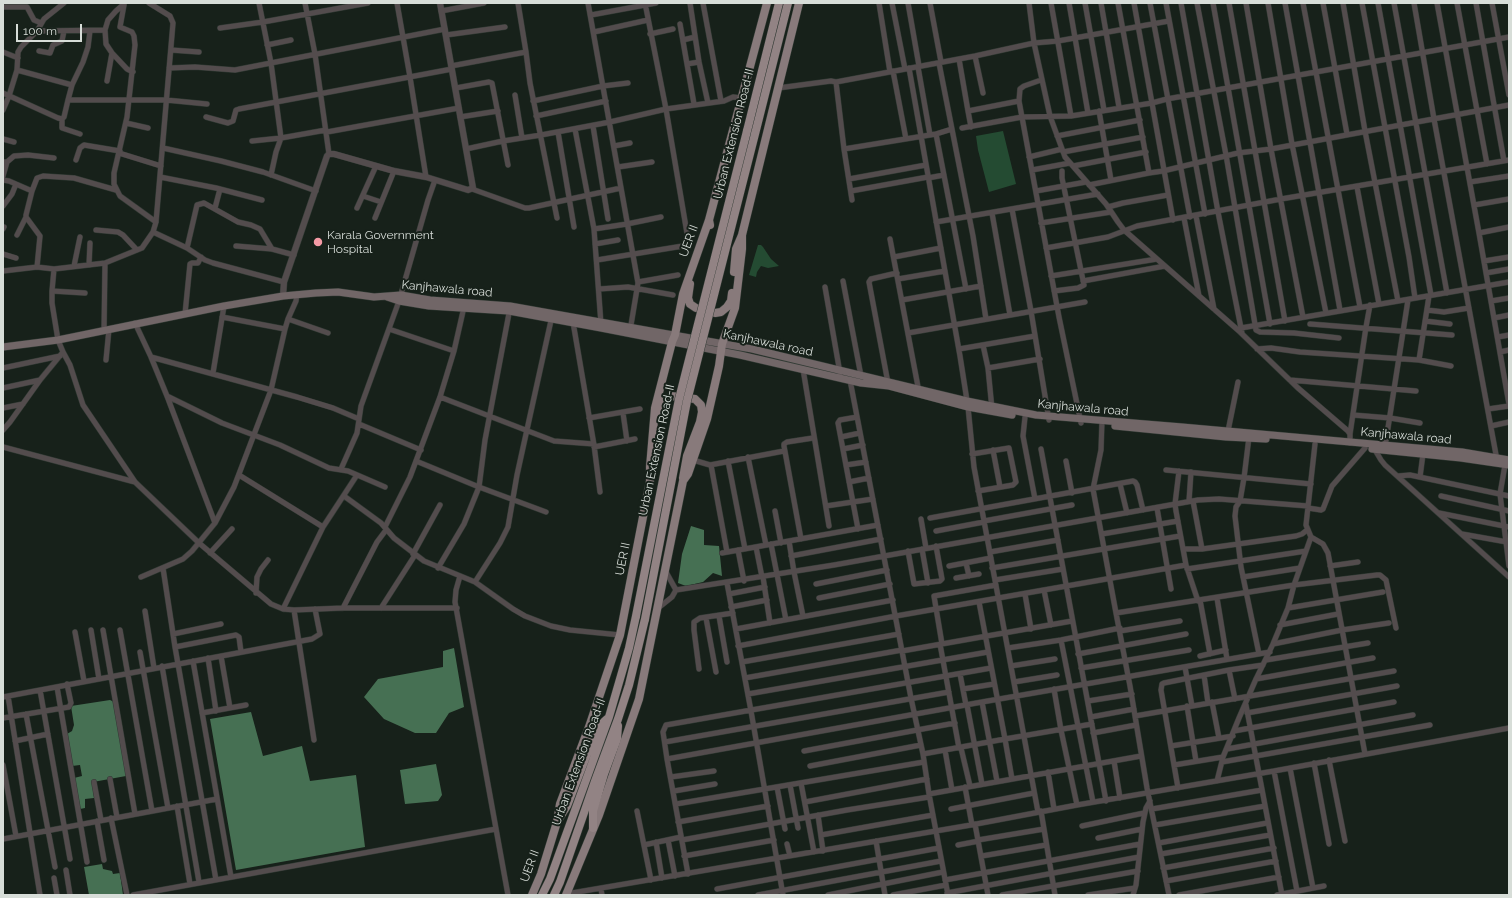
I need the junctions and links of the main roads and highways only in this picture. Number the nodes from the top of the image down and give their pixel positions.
1 (767, 3) edge
2 (779, 3) edge
3 (788, 3) edge
4 (799, 3) edge
5 (709, 220) junction
6 (742, 235) junction
7 (673, 338) junction
8 (3, 347) edge
9 (721, 348) junction
10 (840, 374) junction
11 (861, 379) junction
12 (992, 409) junction
13 (1049, 418) junction
14 (1102, 423) junction
15 (1249, 436) junction
16 (1385, 448) junction
17 (1504, 462) edge
18 (650, 481) junction
19 (683, 481) junction
20 (609, 717) junction
21 (618, 719) junction
22 (557, 822) junction
23 (593, 828) junction
24 (532, 895) edge
25 (542, 895) edge
26 (554, 895) edge
27 (566, 895) edge

1 - 5 main road
2 - 20 highway, Urban Extension Road-II, bridge
3 - 21 highway, Urban Extension Road-II, bridge
4 - 6 main road
5 - 6 main road
5 - 7 main road, UER II
6 - 9 main road
7 - 8 main road, Kanjhawala road
7 - 9 main road, Kanjhawala road
7 - 18 main road, UER II
9 - 10 main road, Kanjhawala road
9 - 10 main road, Kanjhawala road
9 - 19 main road
10 - 11 main road, Kanjhawala road
10 - 11 main road, Kanjhawala road
11 - 12 main road, Kanjhawala road
12 - 13 main road, Kanjhawala road
12 - 13 main road, Kanjhawala road
13 - 14 main road, Kanjhawala road
14 - 15 main road, Kanjhawala road
14 - 15 main road, Kanjhawala road
15 - 16 main road, Kanjhawala road
15 - 16 main road, Kanjhawala road
16 - 17 main road, Kanjhawala road
16 - 17 main road, Kanjhawala road
18 - 19 main road
18 - 22 main road, UER II
19 - 23 main road
20 - 22 highway
20 - 25 highway, Urban Extension Road-II
21 - 23 highway
21 - 26 highway, Urban Extension Road-II
22 - 24 main road, UER II
23 - 27 main road

